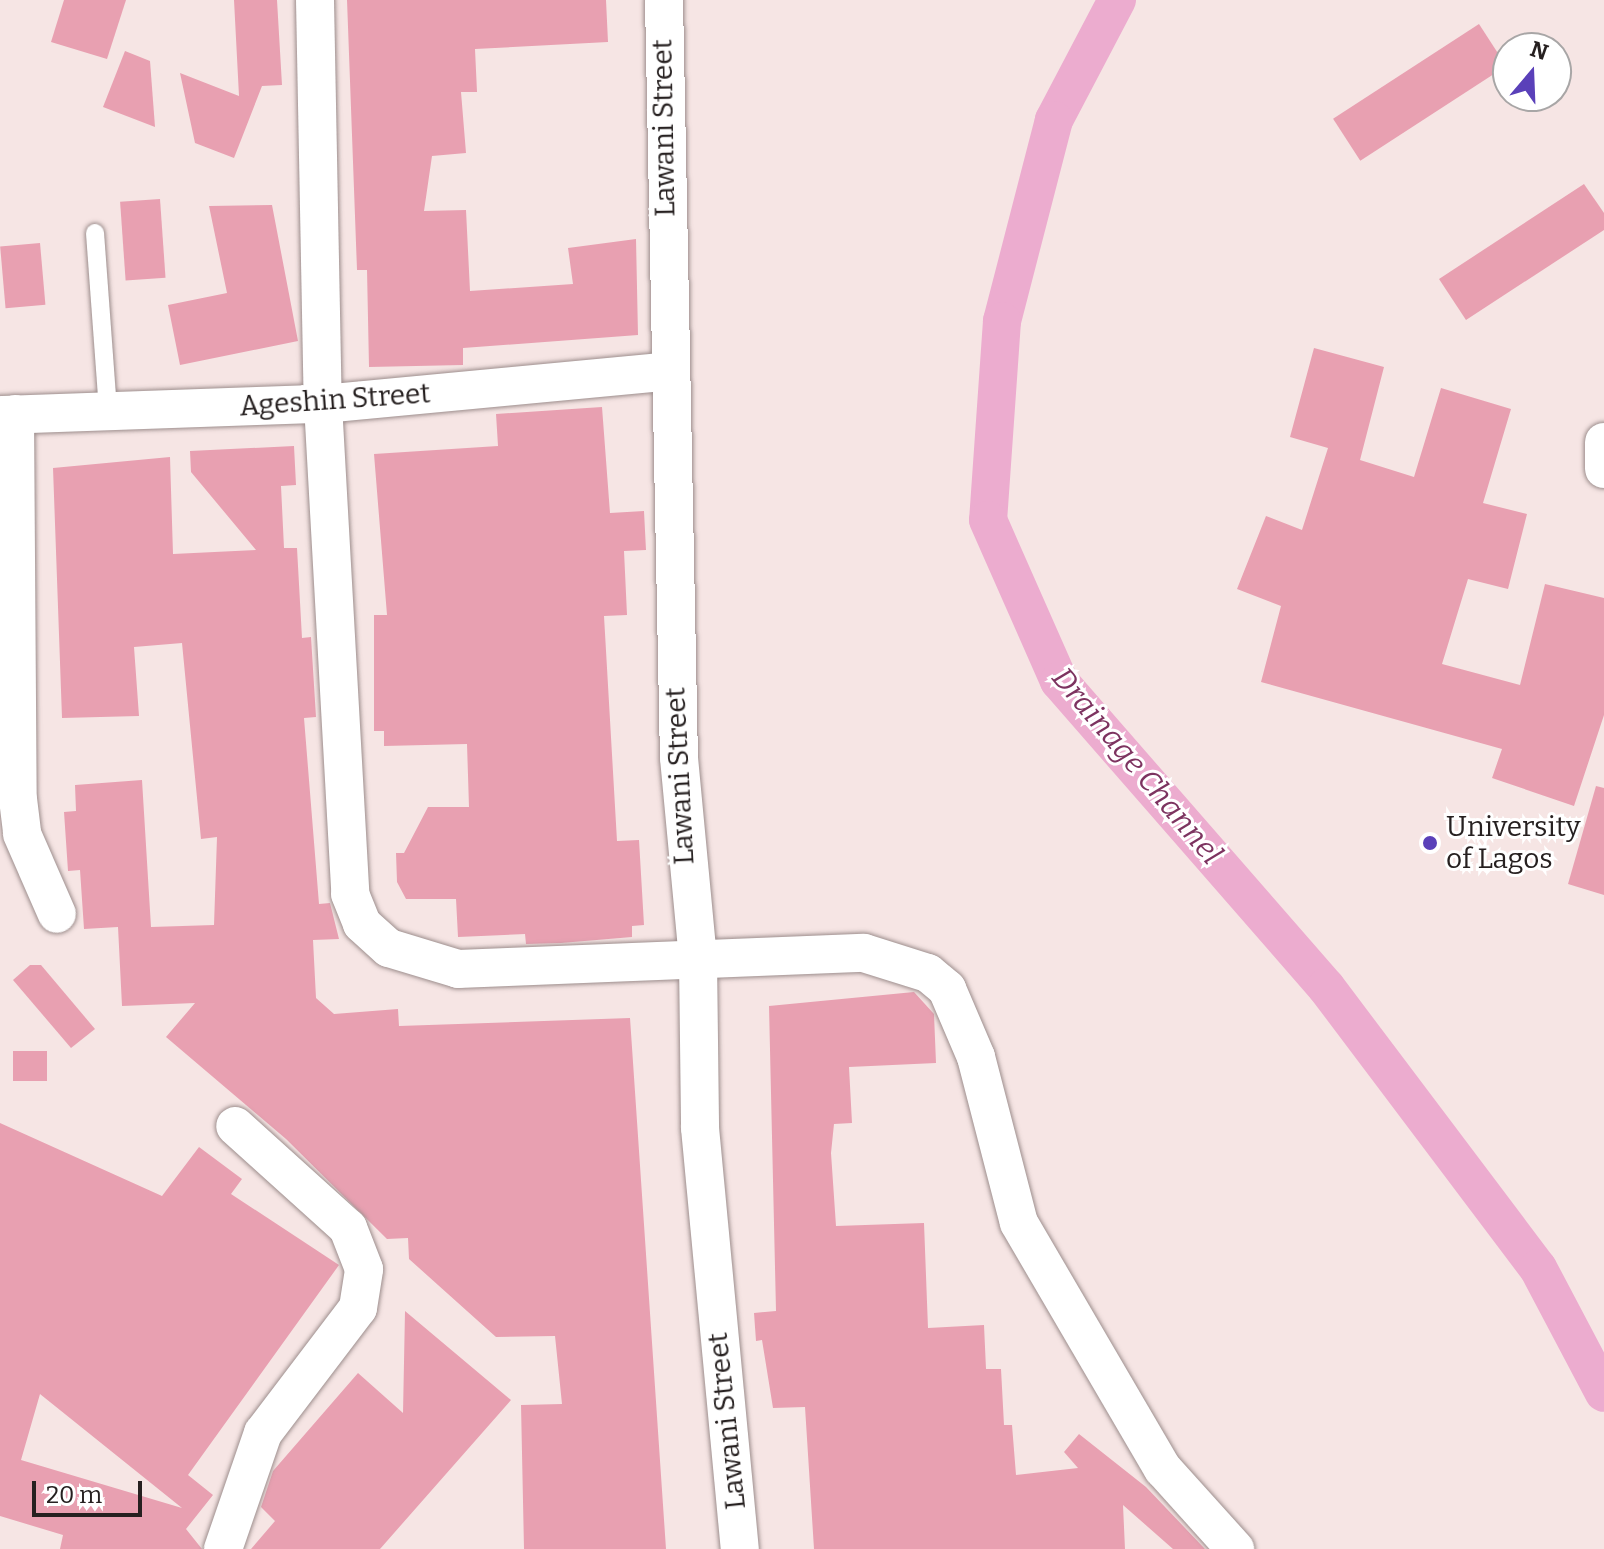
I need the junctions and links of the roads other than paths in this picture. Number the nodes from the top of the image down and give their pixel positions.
1 (315, 0) edge
2 (664, 0) edge
3 (95, 233) dead end
4 (669, 371) junction
5 (323, 404) junction
6 (108, 411) junction
7 (7, 414) edge
8 (1604, 442) edge
9 (1604, 469) edge
10 (57, 914) dead end
11 (698, 959) junction
12 (235, 1126) dead end
13 (223, 1549) edge
14 (740, 1549) edge
15 (1235, 1549) edge

1 - 5 street
2 - 4 street, Lawani Street
3 - 6 lane
4 - 5 street, Ageshin Street
4 - 11 street, Lawani Street
5 - 6 street, Ageshin Street
5 - 11 street
6 - 7 street, Ageshin Street
7 - 10 street
8 - 9 street
11 - 14 street, Lawani Street
11 - 15 street
12 - 13 street

